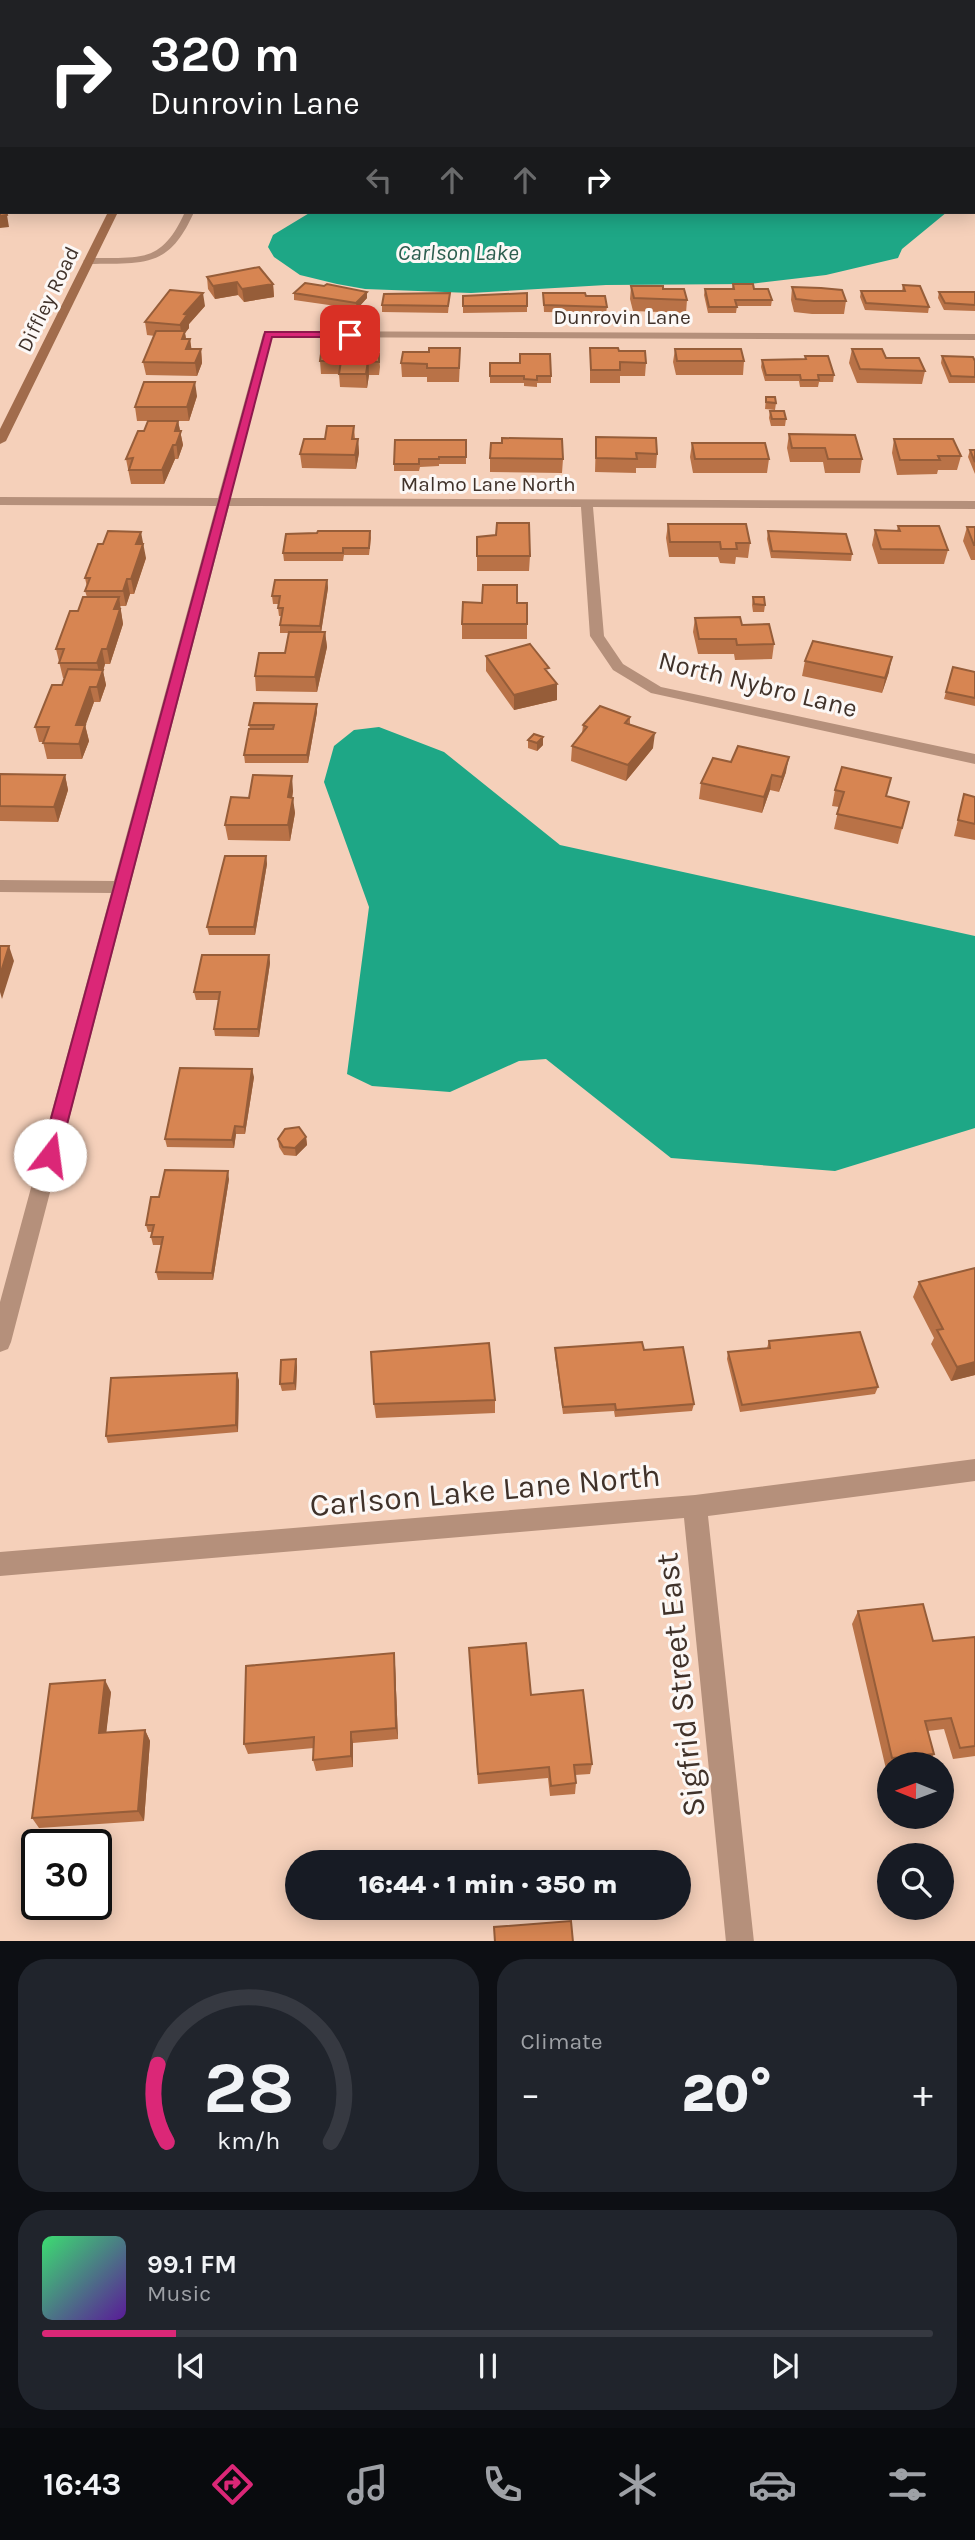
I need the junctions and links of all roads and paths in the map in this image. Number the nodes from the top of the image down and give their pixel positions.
1 (112, 214) edge
2 (188, 214) edge
3 (88, 261) junction
4 (975, 337) edge
5 (0, 441) edge
6 (0, 501) edge
7 (224, 502) junction
8 (587, 503) junction
9 (975, 505) edge
10 (975, 759) edge
11 (0, 886) edge
12 (121, 887) junction
13 (0, 1342) edge
14 (975, 1470) edge
15 (695, 1506) junction
16 (0, 1564) edge
17 (740, 1941) edge

1 - 3 main road, Diffley Road
2 - 3 street
3 - 5 main road, Diffley Road
4 - 7 street, Dunrovin Lane
6 - 7 street, Malmo Lane North
7 - 8 street, Malmo Lane North
7 - 12 street
8 - 9 street, Malmo Lane North
8 - 10 street, North Nybro Lane
11 - 12 street
12 - 13 street
14 - 15 street, Carlson Lake Lane North
15 - 16 street, Carlson Lake Lane North
15 - 17 street, Sigfrid Street East

